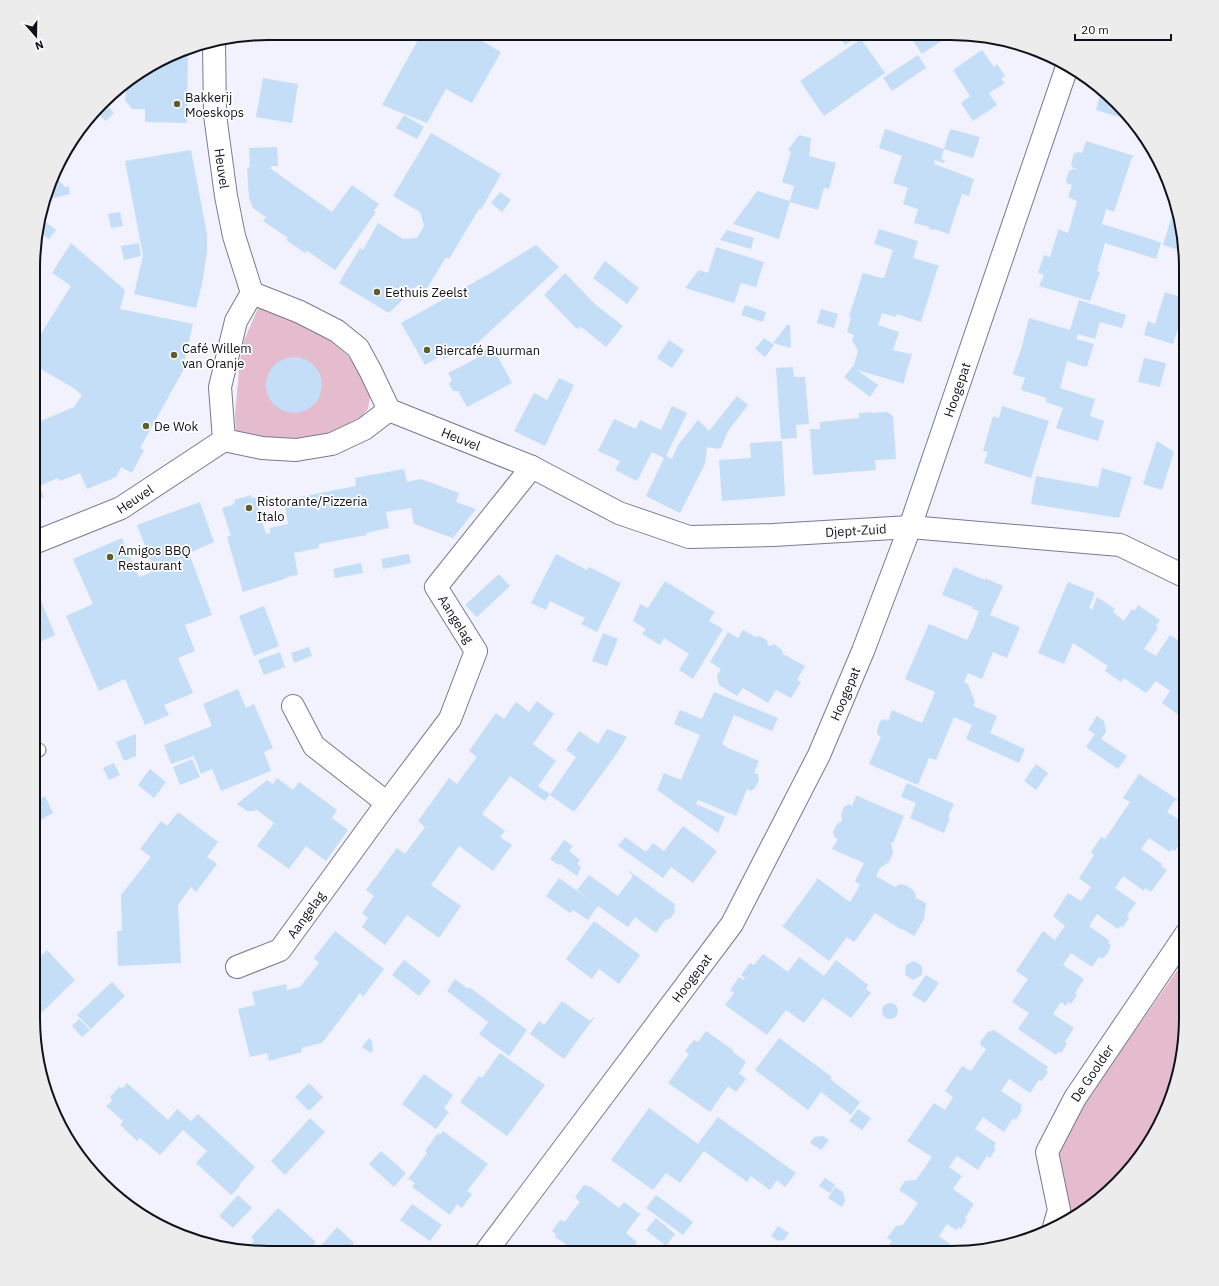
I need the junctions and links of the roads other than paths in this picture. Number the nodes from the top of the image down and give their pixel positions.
1 (214, 47) edge
2 (1066, 71) edge
3 (252, 293) junction
4 (389, 410) junction
5 (224, 440) junction
6 (532, 467) junction
7 (910, 527) junction
8 (40, 540) edge
9 (1179, 574) edge
10 (293, 706) dead end
11 (387, 803) junction
12 (1179, 944) edge
13 (237, 967) dead end
14 (1056, 1221) edge
15 (490, 1246) edge

1 - 3 street, Heuvel
2 - 7 street, Hoogepat
3 - 4 street
3 - 5 street
4 - 5 street
4 - 6 street, Heuvel
5 - 8 street, Heuvel
6 - 7 street, Djept-Zuid
6 - 11 street, Aangelag
7 - 9 street, Djept-Zuid
7 - 15 street, Hoogepat
10 - 11 street
11 - 13 street, Aangelag
12 - 14 street, De Goolder

